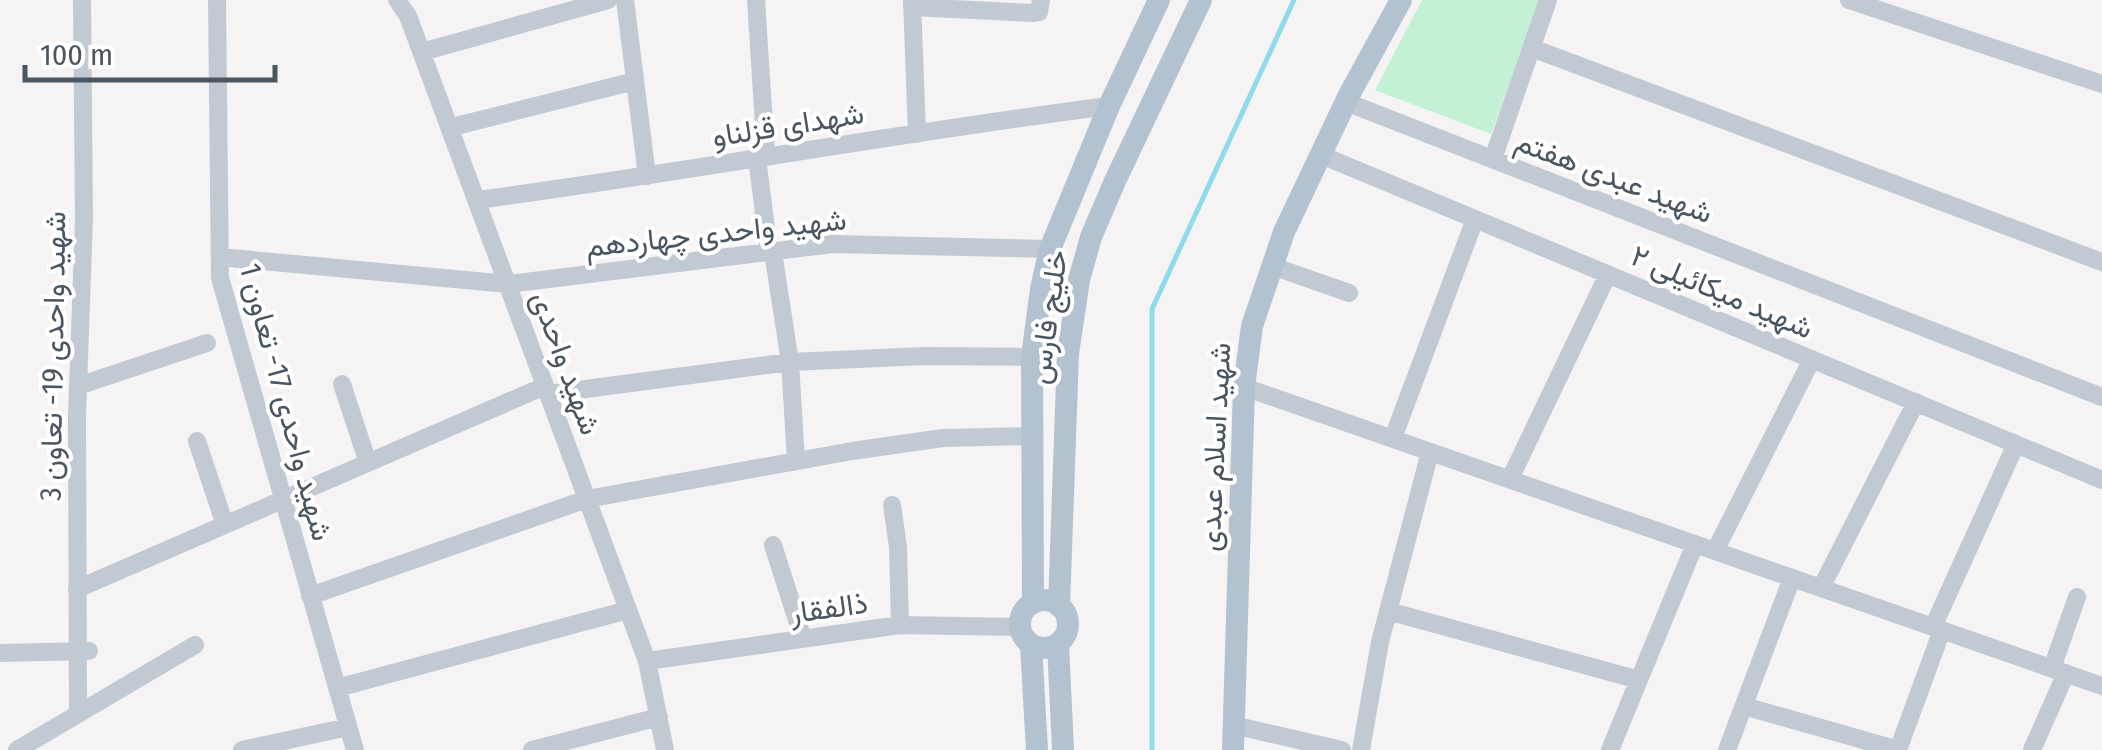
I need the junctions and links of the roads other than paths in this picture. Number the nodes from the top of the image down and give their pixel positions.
1 (82, 0) edge
2 (216, 0) edge
3 (397, 0) edge
4 (608, 0) edge
5 (625, 0) edge
6 (756, 0) edge
7 (1041, 0) edge
8 (1159, 0) edge
9 (1201, 0) edge
10 (1401, 0) edge
11 (1548, 0) edge
12 (1849, 0) edge
13 (912, 4) edge
14 (1532, 48) junction
15 (422, 52) junction
16 (635, 81) junction
17 (2102, 84) edge
18 (1346, 102) junction
19 (1109, 106) junction
20 (452, 127) junction
21 (917, 134) junction
22 (1321, 155) junction
23 (762, 157) junction
24 (1493, 160) junction
25 (648, 176) junction
26 (477, 200) junction
27 (1476, 219) junction
28 (1050, 249) junction
29 (771, 252) junction
30 (220, 257) junction
31 (2102, 262) edge
32 (1272, 266) junction
33 (1608, 274) junction
34 (508, 284) junction
35 (1348, 293) dead end
36 (207, 343) dead end
37 (1032, 357) junction
38 (1812, 359) junction
39 (790, 362) junction
40 (342, 384) dead end
41 (78, 386) junction
42 (1244, 387) junction
43 (546, 390) junction
44 (2102, 397) edge
45 (1916, 402) junction
46 (1032, 436) junction
47 (1392, 438) junction
48 (197, 441) dead end
49 (2016, 444) junction
50 (1430, 452) junction
51 (796, 461) junction
52 (368, 463) junction
53 (1510, 480) junction
54 (2102, 480) edge
55 (587, 499) junction
56 (282, 500) junction
57 (892, 505) dead end
58 (224, 526) junction
59 (1696, 544) junction
60 (774, 545) dead end
61 (1715, 551) junction
62 (1792, 578) junction
63 (1821, 588) junction
64 (77, 589) junction
65 (310, 596) junction
66 (2077, 598) dead end
67 (1033, 603) junction
68 (1060, 606) junction
69 (628, 610) junction
70 (1388, 611) junction
71 (900, 625) junction
72 (1937, 628) junction
73 (1026, 636) junction
74 (803, 639) junction
75 (195, 644) dead end
76 (1058, 644) junction
77 (83, 651) junction
78 (0, 654) edge
79 (647, 661) junction
80 (2059, 671) junction
81 (1639, 680) junction
82 (2102, 686) edge
83 (337, 688) junction
84 (1744, 706) junction
85 (78, 714) junction
86 (659, 717) junction
87 (1233, 724) junction
88 (348, 727) junction
89 (17, 750) edge
90 (242, 750) edge
91 (354, 750) edge
92 (532, 750) edge
93 (665, 750) edge
94 (1037, 750) edge
95 (1063, 750) edge
96 (1233, 750) edge
97 (1342, 750) edge
98 (1361, 750) edge
99 (1610, 750) edge
100 (1727, 750) edge
101 (1898, 750) edge
102 (2032, 750) edge

1 - 41 street, شهید واحدی 19- تعاون 3
2 - 30 street, شهید واحدی 17- تعاون 1
3 - 15 street, شهید واحدی
4 - 15 street
5 - 16 street
6 - 23 street
7 - 13 street
8 - 19 main road
9 - 68 main road, خلیج فارس
10 - 18 main road, شهید اسلام عبدی
11 - 14 street
12 - 17 street
13 - 21 street
14 - 24 street
14 - 31 street
15 - 20 street, شهید واحدی
16 - 20 street
16 - 25 street
18 - 22 main road, شهید اسلام عبدی
18 - 24 street, شهید عبدی هفتم
19 - 21 street, شهدای قزلناو
19 - 28 main road
20 - 26 street, شهید واحدی
21 - 23 street, شهدای قزلناو
22 - 27 street, شهید میکائیلی ۲
22 - 32 main road, شهید اسلام عبدی
23 - 25 street, شهدای قزلناو
23 - 29 street
24 - 44 street, شهید عبدی هفتم
25 - 26 street, شهدای قزلناو
26 - 34 street, شهید واحدی
27 - 33 street, شهید میکائیلی ۲
27 - 47 street
28 - 29 street, شهید واحدی چهاردهم
28 - 37 main road
29 - 34 street, شهید واحدی چهاردهم
29 - 39 street
30 - 34 street, شهید واحدی چهاردهم
30 - 56 street, شهید واحدی 17- تعاون 1
32 - 35 street
32 - 42 main road, شهید اسلام عبدی
33 - 38 street, شهید میکائیلی ۲
33 - 53 street
34 - 43 street, شهید واحدی
36 - 41 street
37 - 39 street
37 - 46 main road
38 - 45 street, شهید میکائیلی ۲
38 - 61 street
39 - 43 street
39 - 51 street
40 - 52 street
41 - 64 street, شهید واحدی 19- تعاون 3
42 - 47 street
42 - 87 main road, شهید اسلام عبدی
43 - 52 street
43 - 55 street, شهید واحدی
45 - 49 street, شهید میکائیلی ۲
45 - 63 street
46 - 51 street
46 - 67 main road
47 - 50 street
48 - 58 street
49 - 54 street, شهید میکائیلی ۲
49 - 72 street
50 - 53 street
50 - 70 street
51 - 55 street
52 - 56 street
53 - 59 street
55 - 65 street
55 - 69 street, شهید واحدی
56 - 58 street
56 - 65 street, شهید واحدی 17- تعاون 1
57 - 71 street
58 - 64 street
59 - 61 street
59 - 81 street
60 - 74 street
61 - 62 street
62 - 63 street
62 - 84 street
63 - 72 street
64 - 77 street, شهید واحدی 19- تعاون 3
65 - 83 street, شهید واحدی 17- تعاون 1
66 - 80 street
67 - 68 main road
67 - 73 main road
68 - 76 main road
69 - 79 street, شهید واحدی
69 - 83 street
70 - 81 street
70 - 98 street
71 - 73 street, ذالفقار
71 - 74 street, ذالفقار
72 - 80 street
72 - 101 street
73 - 76 main road
73 - 94 main road
74 - 79 street, ذالفقار
75 - 85 street
76 - 95 main road
77 - 78 street
77 - 85 street, شهید واحدی 19- تعاون 3
79 - 86 street, شهید واحدی
80 - 82 street
80 - 102 street
81 - 99 street
83 - 88 street, شهید واحدی 17- تعاون 1
84 - 100 street
84 - 101 street
85 - 89 street
86 - 92 street
86 - 93 street, شهید واحدی
87 - 96 main road, شهید اسلام عبدی
87 - 97 street
88 - 90 street
88 - 91 street, شهید واحدی 17- تعاون 1

